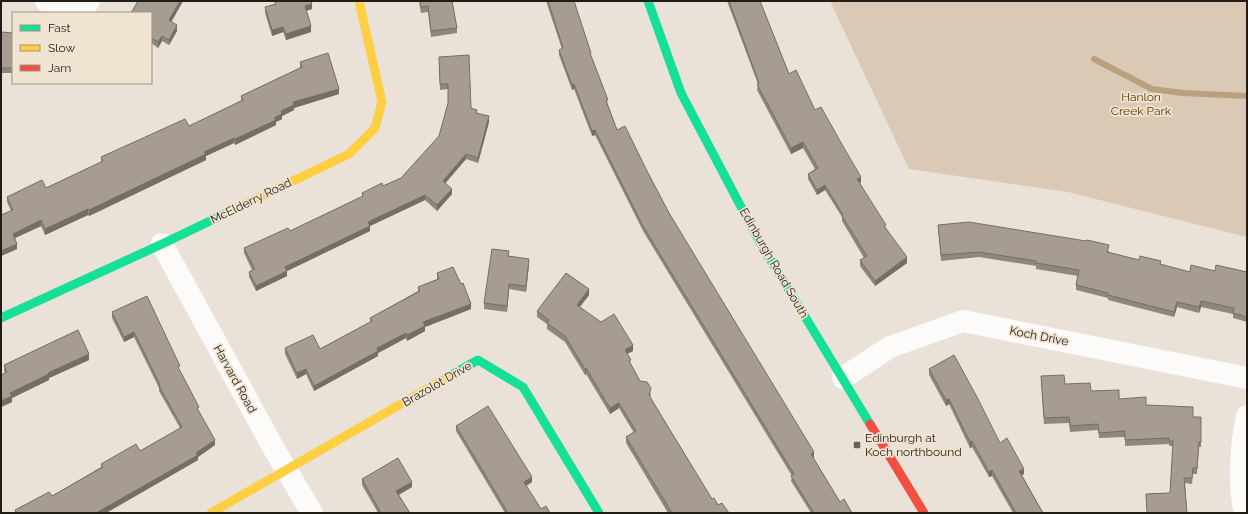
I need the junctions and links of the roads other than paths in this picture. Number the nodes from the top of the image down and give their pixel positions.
1 (46, 1) edge
2 (89, 1) edge
3 (359, 1) edge
4 (648, 1) edge
5 (162, 244) junction
6 (1, 318) edge
7 (843, 378) junction
8 (1247, 378) edge
9 (1247, 416) edge
10 (286, 470) junction
11 (211, 513) edge
12 (312, 513) edge
13 (600, 513) edge
14 (924, 513) edge
15 (1245, 513) edge

1 - 2 street
3 - 5 street, McElderry Road
4 - 7 street, Edinburgh Road South
5 - 6 street, McElderry Road
5 - 10 street, Harvard Road
7 - 8 street, Koch Drive
7 - 14 street, Edinburgh Road South
9 - 15 street
10 - 11 street
10 - 12 street, Harvard Road
10 - 13 street, Brazolot Drive

